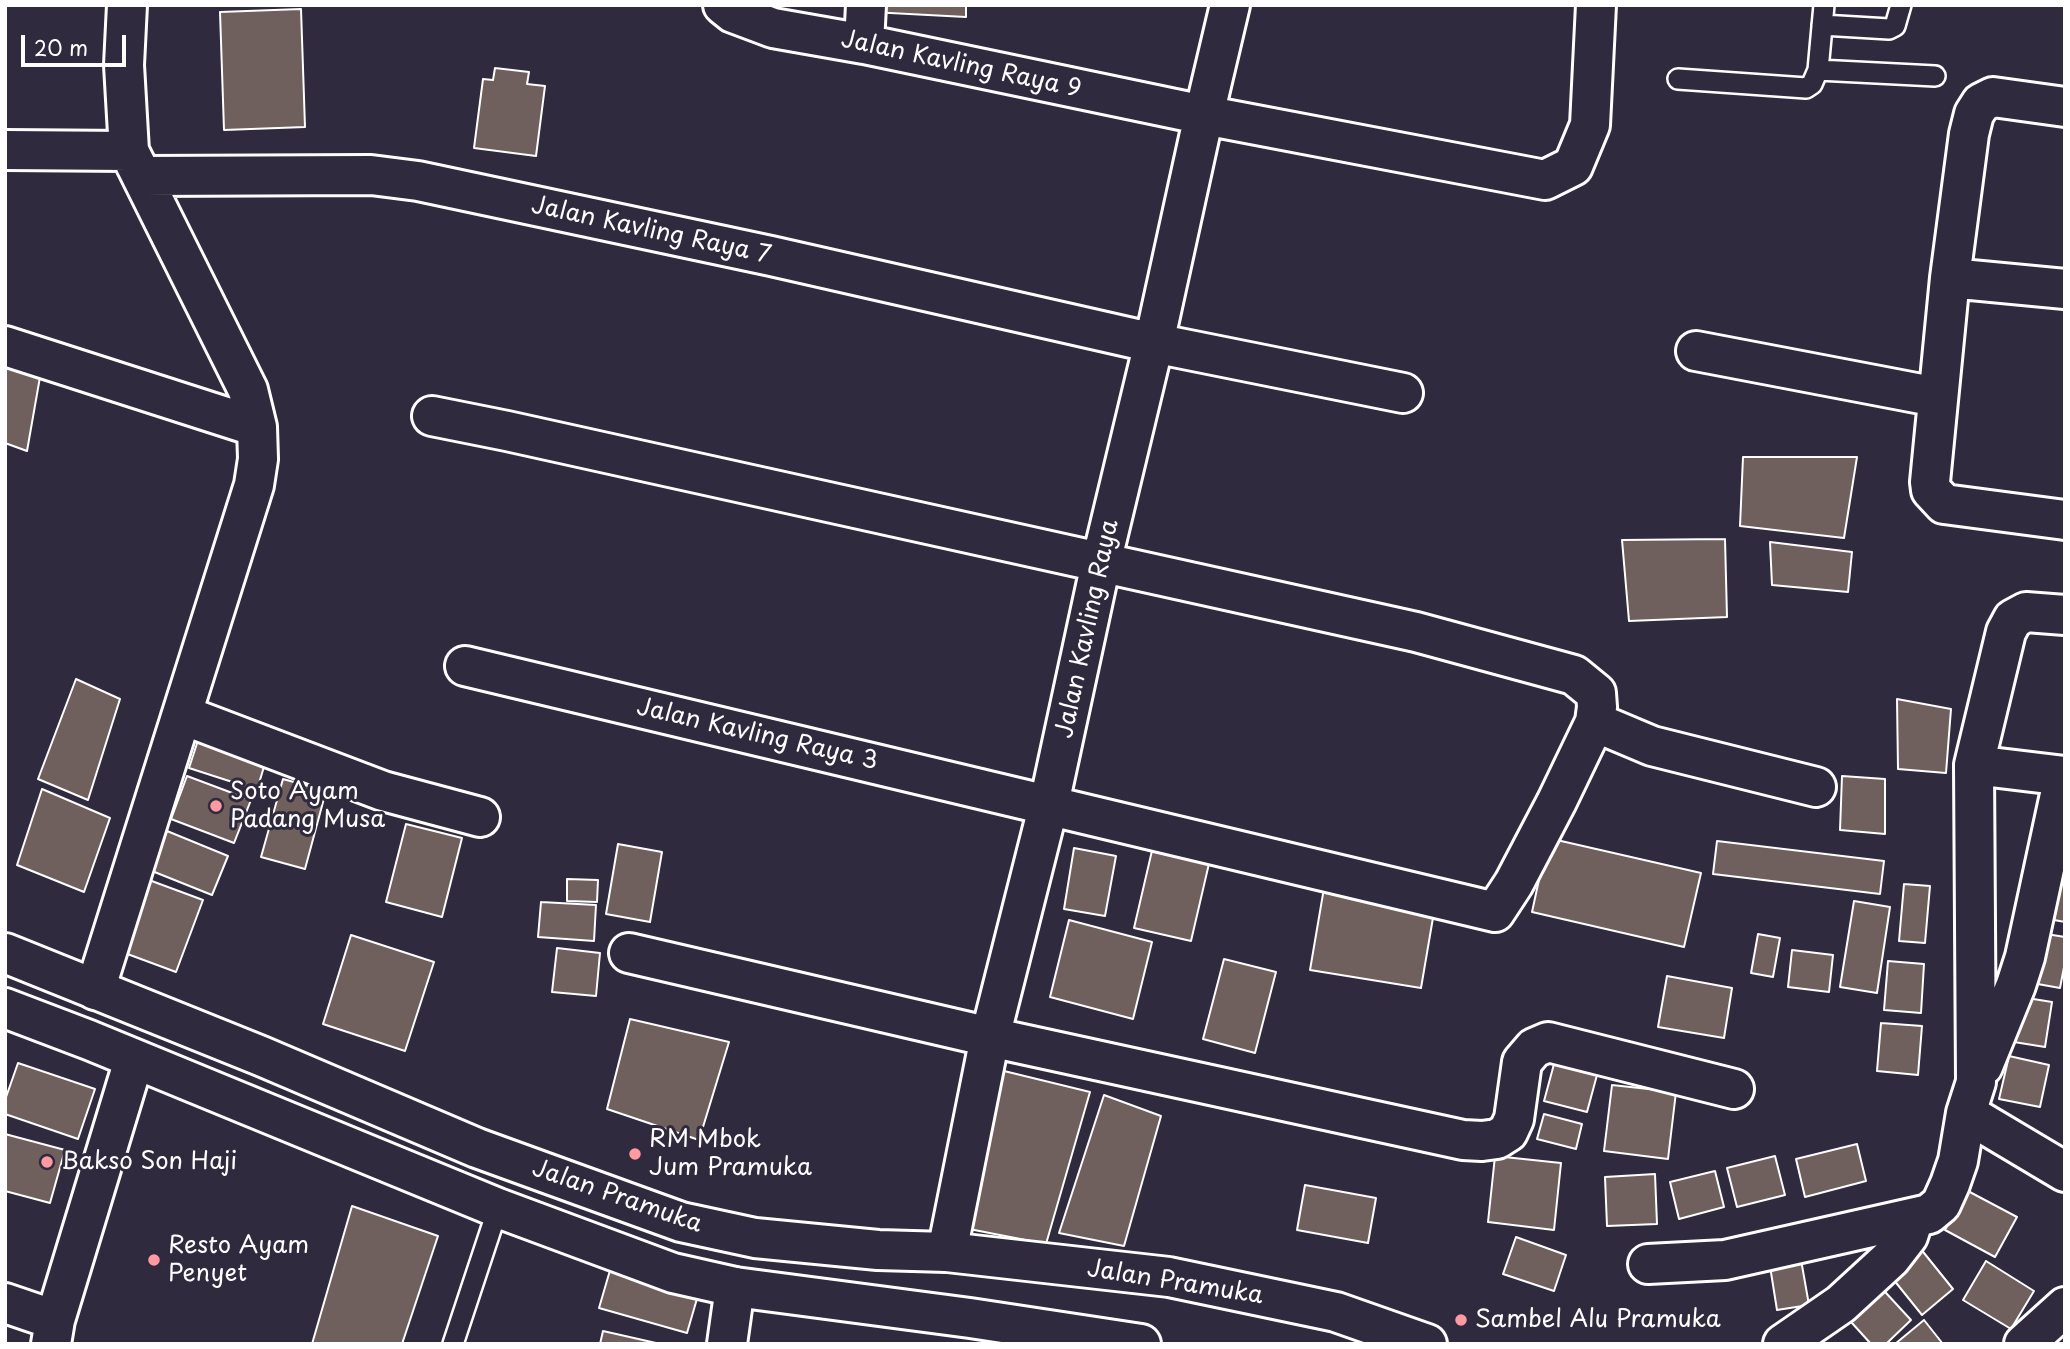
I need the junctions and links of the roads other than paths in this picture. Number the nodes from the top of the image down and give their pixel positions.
1 (127, 5) edge
2 (723, 5) edge
3 (866, 5) edge
4 (1230, 5) edge
5 (1596, 5) edge
6 (1900, 5) edge
7 (1823, 15) edge
8 (864, 44) junction
9 (1818, 70) junction
10 (1934, 76) dead end
11 (1678, 79) dead end
12 (2065, 107) edge
13 (1204, 116) junction
14 (5, 150) edge
15 (135, 163) junction
16 (1950, 278) junction
17 (2065, 289) edge
18 (1154, 343) junction
19 (5, 346) edge
20 (1696, 351) dead end
21 (1403, 393) dead end
22 (1937, 397) junction
23 (432, 416) dead end
24 (257, 427) junction
25 (2065, 520) edge
26 (1101, 563) junction
27 (2065, 615) edge
28 (465, 666) dead end
29 (183, 715) junction
30 (1595, 722) junction
31 (1974, 765) junction
32 (2064, 776) edge
33 (1816, 787) dead end
34 (1049, 804) junction
35 (480, 817) dead end
36 (5, 953) edge
37 (629, 953) dead end
38 (94, 989) junction
39 (5, 1008) edge
40 (990, 1037) junction
41 (261, 1056) junction
42 (134, 1060) junction
43 (1734, 1089) dead end
44 (1971, 1097) junction
45 (242, 1103) junction
46 (2065, 1172) edge
47 (498, 1209) junction
48 (1914, 1218) junction
49 (878, 1250) junction
50 (947, 1252) junction
51 (1647, 1264) dead end
52 (735, 1287) junction
53 (5, 1303) edge
54 (880, 1306) junction
55 (2065, 1307) edge
56 (53, 1332) edge
57 (1080, 1339) edge
58 (453, 1344) edge
59 (727, 1344) edge
60 (1141, 1344) edge
61 (1427, 1344) edge
62 (1783, 1344) edge
63 (2024, 1344) edge

1 - 15 street
2 - 8 street, Jalan Kavling Raya 9
3 - 8 street
4 - 13 street, Jalan Kavling Raya
5 - 13 street, Jalan Kavling Raya 9
6 - 7 lane
7 - 9 lane
8 - 13 street, Jalan Kavling Raya 9
9 - 10 lane
9 - 11 lane
12 - 16 street
13 - 18 street, Jalan Kavling Raya
14 - 15 street, Jalan Kavling Raya 7
15 - 18 street, Jalan Kavling Raya 7
15 - 24 street
16 - 17 street
16 - 22 street
18 - 21 street, Jalan Kavling Raya 7
18 - 26 street, Jalan Kavling Raya
19 - 24 street
20 - 22 street
22 - 25 street
23 - 26 street
24 - 29 street
26 - 30 street
26 - 34 street, Jalan Kavling Raya
27 - 31 street
28 - 34 street, Jalan Kavling Raya 3
29 - 35 street
29 - 38 street
30 - 33 street
30 - 34 street, Jalan Kavling Raya 3
31 - 32 street
31 - 44 street
32 - 44 street
34 - 40 street, Jalan Kavling Raya
36 - 38 street, Jalan Pramuka
37 - 40 street
38 - 41 street, Jalan Pramuka
39 - 42 street, Jalan Pramuka
40 - 43 street
40 - 50 street, Jalan Kavling Raya
41 - 45 street
41 - 49 street, Jalan Pramuka
42 - 45 street, Jalan Pramuka
42 - 56 street
44 - 46 street
44 - 48 street
45 - 47 street, Jalan Pramuka
47 - 52 street, Jalan Pramuka
47 - 58 lane
48 - 51 street
48 - 62 street
49 - 50 street, Jalan Pramuka
49 - 54 street
50 - 61 street, Jalan Pramuka
52 - 54 street, Jalan Pramuka
52 - 59 street
53 - 56 street
54 - 57 street, Jalan Pramuka
55 - 63 street
57 - 60 street, Jalan Pramuka

